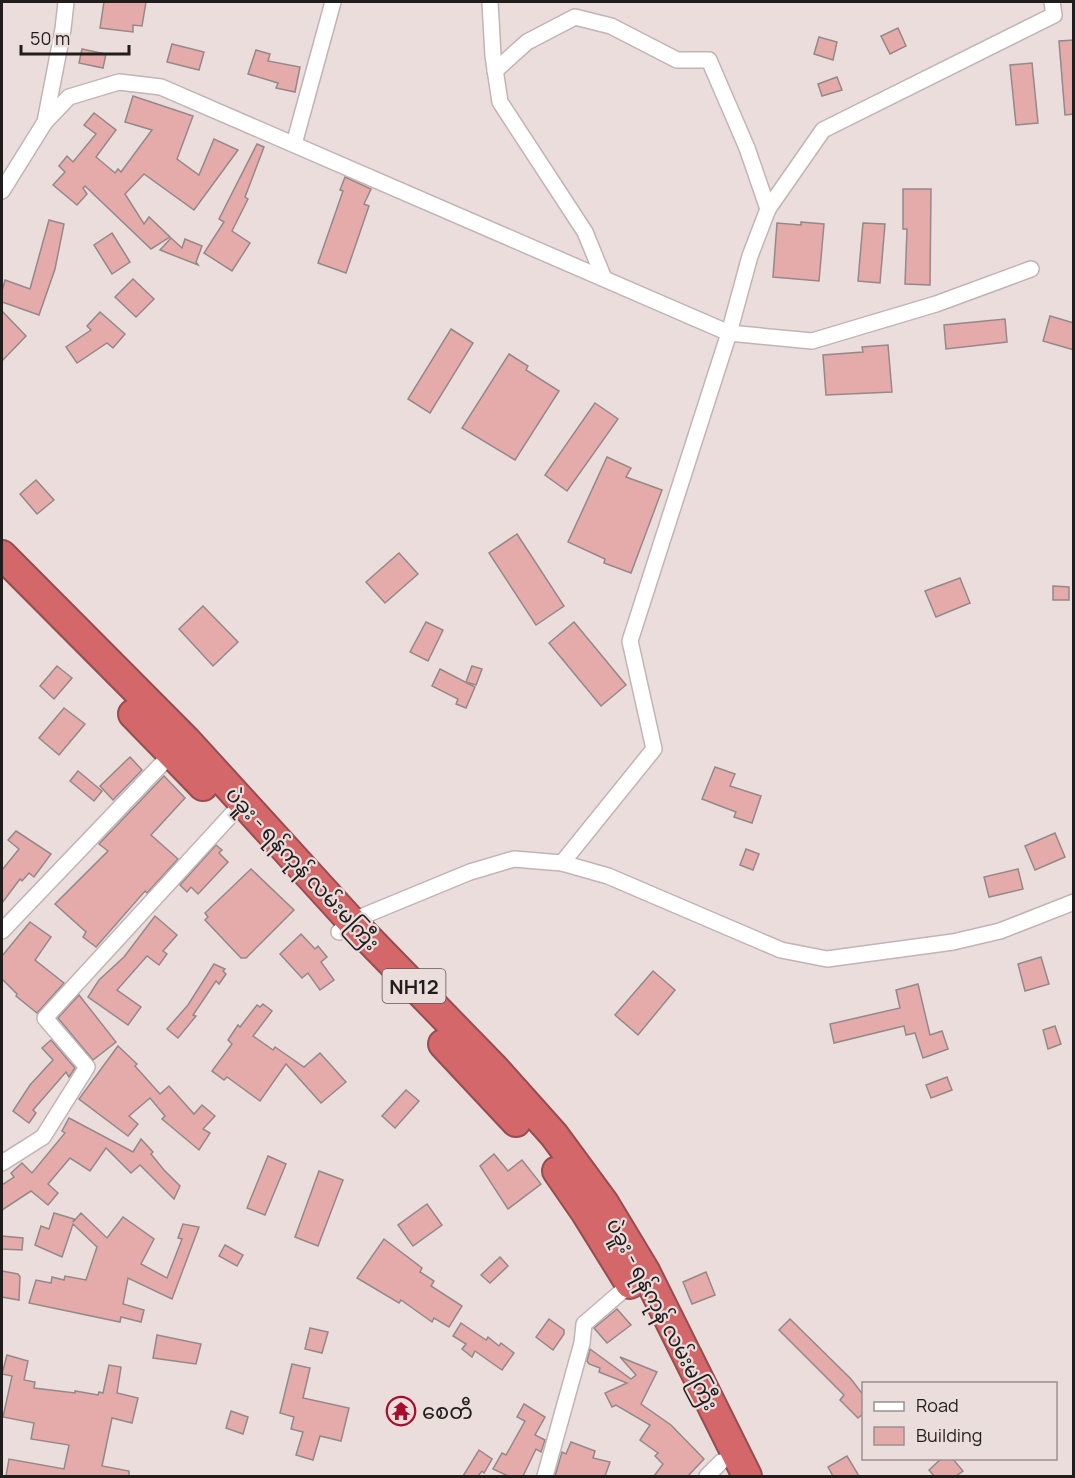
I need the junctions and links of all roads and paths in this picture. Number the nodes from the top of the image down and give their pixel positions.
1 (66, 2) edge
2 (333, 2) edge
3 (490, 2) edge
4 (1052, 2) edge
5 (495, 71) junction
6 (45, 122) junction
7 (294, 144) junction
8 (2, 191) edge
9 (768, 209) junction
10 (1030, 269) dead end
11 (603, 276) junction
12 (729, 333) junction
13 (2, 555) edge
14 (2, 575) edge
15 (179, 747) junction
16 (232, 814) junction
17 (562, 862) junction
18 (1074, 902) edge
19 (345, 927) junction
20 (2, 931) edge
21 (2, 1163) edge
22 (637, 1277) junction
23 (719, 1472) edge
24 (545, 1476) edge
25 (747, 1476) edge

1 - 6 street
2 - 7 street
3 - 5 street
4 - 9 street
5 - 9 street
5 - 11 street
6 - 7 street
6 - 8 street
7 - 11 street
9 - 12 street
10 - 12 street
11 - 12 street
12 - 17 street
13 - 15 highway, ပဲခူး - ရန်ကုန် လမ်းမကြီး / NH12
14 - 15 highway, ပဲခူး - ရန်ကုန် လမ်းမကြီး / NH12
15 - 16 highway, ပဲခူး - ရန်ကုန် လမ်းမကြီး / NH12
15 - 19 highway, ပဲခူး - ရန်ကုန် လမ်းမကြီး / NH12
15 - 20 street
16 - 19 highway, ပဲခူး - ရန်ကုန် လမ်းမကြီး / NH12
16 - 21 street
17 - 18 street
17 - 19 street
19 - 22 highway, ပဲခူး - ရန်ကုန် လမ်းမကြီး / NH12
22 - 23 highway, ပဲခူး - ရန်ကုန် လမ်းမကြီး / NH12
22 - 24 street
22 - 25 highway, ပဲခူး - ရန်ကုန် လမ်းမကြီး / NH12

